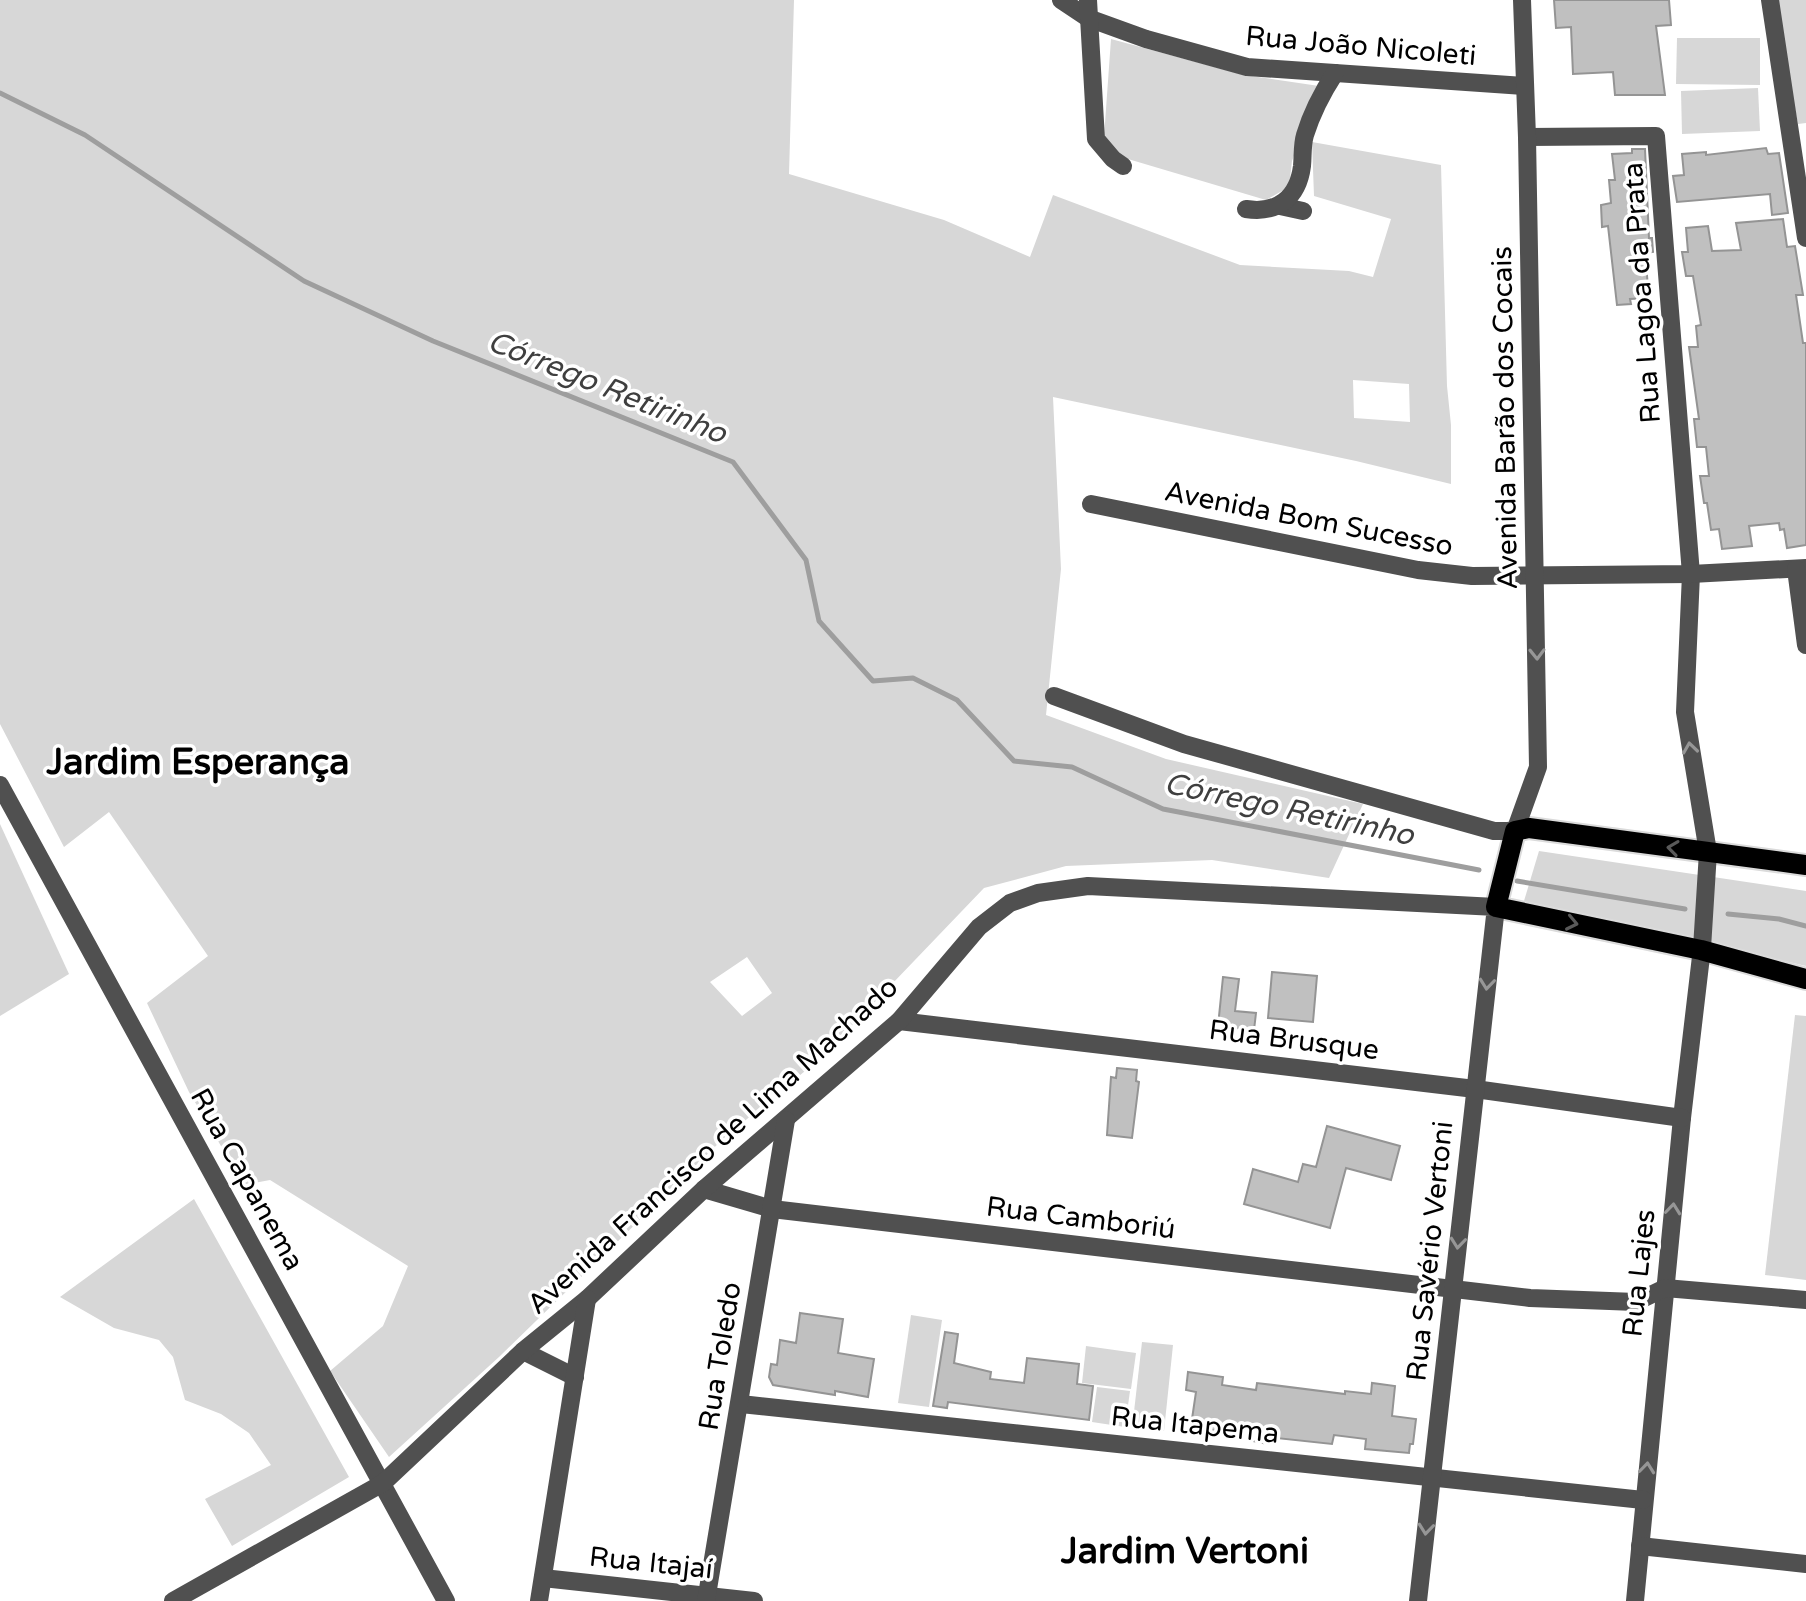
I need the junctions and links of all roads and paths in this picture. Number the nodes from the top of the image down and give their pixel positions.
1 (1061, 0) edge
2 (1522, 0) edge
3 (1770, 0) edge
4 (1088, 9) edge
5 (1335, 73) junction
6 (1524, 86) junction
7 (1798, 133) edge
8 (1527, 137) junction
9 (1123, 166) dead end
10 (1280, 206) junction
11 (1246, 209) dead end
12 (1303, 211) dead end
13 (1806, 238) edge
14 (1091, 504) dead end
15 (1801, 568) edge
16 (1691, 574) junction
17 (1536, 576) junction
18 (1806, 645) edge
19 (1054, 696) dead end
20 (0, 785) edge
21 (1515, 831) junction
22 (1708, 852) junction
23 (1806, 865) edge
24 (1496, 907) junction
25 (1701, 950) junction
26 (1806, 979) edge
27 (899, 1021) junction
28 (1475, 1089) junction
29 (1682, 1118) junction
30 (786, 1120) junction
31 (704, 1189) junction
32 (772, 1209) junction
33 (1665, 1288) junction
34 (1453, 1290) junction
35 (587, 1299) junction
36 (1806, 1300) edge
37 (523, 1351) junction
38 (575, 1377) junction
39 (741, 1404) junction
40 (1432, 1478) junction
41 (383, 1483) junction
42 (1643, 1500) junction
43 (1640, 1546) junction
44 (1806, 1564) edge
45 (543, 1578) junction
46 (706, 1598) edge
47 (173, 1601) edge
48 (446, 1601) edge
49 (539, 1601) edge
50 (754, 1601) edge
51 (1418, 1601) edge
52 (1635, 1601) edge

1 - 4 street, Rua João Nicoleti
2 - 6 street, Avenida Barão dos Cocais
3 - 7 street
4 - 5 street, Rua João Nicoleti
4 - 9 street
5 - 6 street, Rua João Nicoleti
5 - 10 street
6 - 8 street, Avenida Barão dos Cocais
7 - 13 street
8 - 16 street, Rua Lagoa da Prata
8 - 17 street, Avenida Barão dos Cocais
10 - 11 street
10 - 12 street
14 - 17 street, Avenida Bom Sucesso
15 - 16 street, Avenida Bom Sucesso
15 - 18 street
16 - 17 street, Avenida Bom Sucesso
22 -> 16 street, Rua Lajes
17 -> 21 street, Avenida Barão dos Cocais
19 - 21 street
20 - 41 street, Rua Capanema
22 -> 21 main road
21 - 24 main road
22 - 23 main road
22 - 25 street, Rua Lajes
24 -> 25 main road, Avenida Francisco de Lima Machado
24 - 27 street, Avenida Francisco de Lima Machado
24 -> 28 street, Rua Savério Vertoni
25 - 26 main road, Avenida Francisco de Lima Machado
25 - 29 street, Rua Lajes
27 - 28 street, Rua Brusque
27 - 30 street, Avenida Francisco de Lima Machado
28 - 29 street, Rua Brusque
28 -> 34 street, Rua Savério Vertoni
33 -> 29 street, Rua Lajes
30 - 31 street, Avenida Francisco de Lima Machado
30 - 32 street, Rua Toledo
31 - 32 street, Rua Camboriú
31 - 35 street, Avenida Francisco de Lima Machado
32 - 34 street, Rua Camboriú
32 - 39 street, Rua Toledo
33 - 34 street, Rua Camboriú
33 - 36 street
42 -> 33 street, Rua Lajes
34 - 40 street, Rua Savério Vertoni
35 - 37 street, Avenida Francisco de Lima Machado
35 - 38 street
37 - 38 street
37 - 41 street, Avenida Francisco de Lima Machado
38 - 45 street
39 - 40 street, Rua Itapema
39 - 46 street, Rua Toledo
40 - 42 street, Rua Itapema
40 -> 51 street, Rua Savério Vertoni
41 - 47 street, Avenida Francisco de Lima Machado
41 - 48 street, Rua Capanema
42 - 43 street, Rua Lajes
43 - 44 street
43 - 52 street, Rua Lajes
45 - 46 street, Rua Itajaí
45 - 49 street
46 - 50 street, Rua Itajaí

